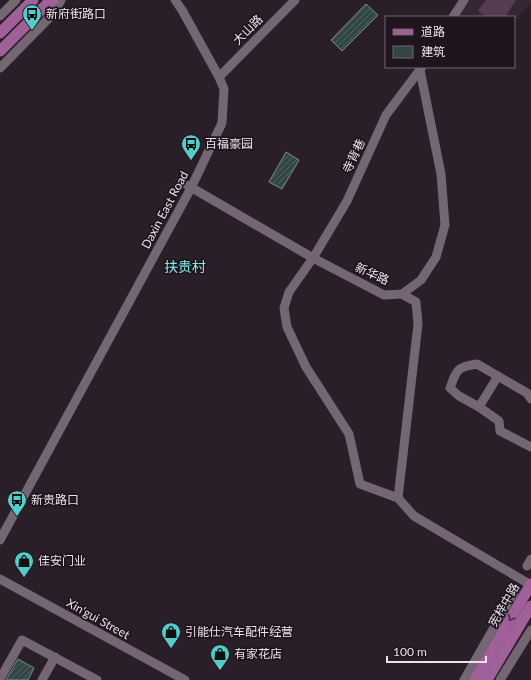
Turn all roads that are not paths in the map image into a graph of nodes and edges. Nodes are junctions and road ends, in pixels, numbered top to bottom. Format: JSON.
{"nodes":[{"id":1,"x":16,"y":0,"type":"edge"},
{"id":2,"x":33,"y":0,"type":"edge"},
{"id":3,"x":53,"y":0,"type":"edge"},
{"id":4,"x":61,"y":0,"type":"edge"},
{"id":5,"x":175,"y":0,"type":"edge"},
{"id":6,"x":295,"y":0,"type":"edge"},
{"id":7,"x":464,"y":0,"type":"edge"},
{"id":8,"x":0,"y":16,"type":"edge"},
{"id":9,"x":454,"y":16,"type":"edge"},
{"id":10,"x":0,"y":33,"type":"edge"},
{"id":11,"x":0,"y":51,"type":"edge"},
{"id":12,"x":0,"y":68,"type":"edge"},
{"id":13,"x":421,"y":69,"type":"edge"},
{"id":14,"x":218,"y":76,"type":"junction"},
{"id":15,"x":189,"y":186,"type":"junction"},
{"id":16,"x":312,"y":258,"type":"junction"},
{"id":17,"x":402,"y":294,"type":"junction"},
{"id":18,"x":498,"y":376,"type":"junction"},
{"id":19,"x":531,"y":399,"type":"edge"},
{"id":20,"x":479,"y":407,"type":"junction"},
{"id":21,"x":531,"y":446,"type":"edge"},
{"id":22,"x":398,"y":498,"type":"junction"},
{"id":23,"x":0,"y":529,"type":"edge"},
{"id":24,"x":0,"y":540,"type":"edge"},
{"id":25,"x":0,"y":579,"type":"edge"},
{"id":26,"x":0,"y":585,"type":"edge"},
{"id":27,"x":527,"y":588,"type":"edge"},
{"id":28,"x":531,"y":606,"type":"edge"},
{"id":29,"x":531,"y":630,"type":"edge"},
{"id":30,"x":54,"y":657,"type":"junction"},
{"id":31,"x":0,"y":679,"type":"edge"},
{"id":32,"x":93,"y":679,"type":"edge"},
{"id":33,"x":42,"y":680,"type":"edge"},
{"id":34,"x":172,"y":680,"type":"edge"},
{"id":35,"x":184,"y":680,"type":"edge"},
{"id":36,"x":464,"y":680,"type":"edge"},
{"id":37,"x":474,"y":680,"type":"edge"},
{"id":38,"x":487,"y":680,"type":"edge"},
{"id":39,"x":500,"y":680,"type":"edge"}],
"edges":[{"from":1,"to":8,"type":"street"},
{"from":2,"to":10,"type":"main road"},
{"from":3,"to":11,"type":"main road"},
{"from":4,"to":12,"type":"street"},
{"from":5,"to":14,"type":"street"},
{"from":6,"to":14,"type":"street","name":"大山路"},
{"from":7,"to":9,"type":"street"},
{"from":13,"to":16,"type":"street","name":"寺背巷"},
{"from":13,"to":17,"type":"street","name":"新华路"},
{"from":14,"to":15,"type":"street","name":"Daxin East Road"},
{"from":15,"to":16,"type":"street","name":"新华路"},
{"from":15,"to":23,"type":"street","name":"Daxin East Road"},
{"from":15,"to":24,"type":"street","name":"Daxin East Road"},
{"from":16,"to":17,"type":"street","name":"新华路"},
{"from":16,"to":22,"type":"street","name":"寺背巷"},
{"from":17,"to":22,"type":"street"},
{"from":18,"to":19,"type":"street"},
{"from":18,"to":20,"type":"street"},
{"from":18,"to":20,"type":"street"},
{"from":20,"to":21,"type":"street"},
{"from":22,"to":27,"type":"street"},
{"from":25,"to":35,"type":"street","name":"Xin'gui Street"},
{"from":26,"to":34,"type":"street","name":"Xin'gui Street"},
{"from":27,"to":36,"type":"street"},
{"from":27,"to":37,"type":"main road","name":"宪梓中路","one_way":true},
{"from":28,"to":38,"type":"main road","name":"宪梓中路"},
{"from":29,"to":39,"type":"street"},
{"from":30,"to":31,"type":"street"},
{"from":30,"to":32,"type":"street"},
{"from":30,"to":33,"type":"street"}]}
